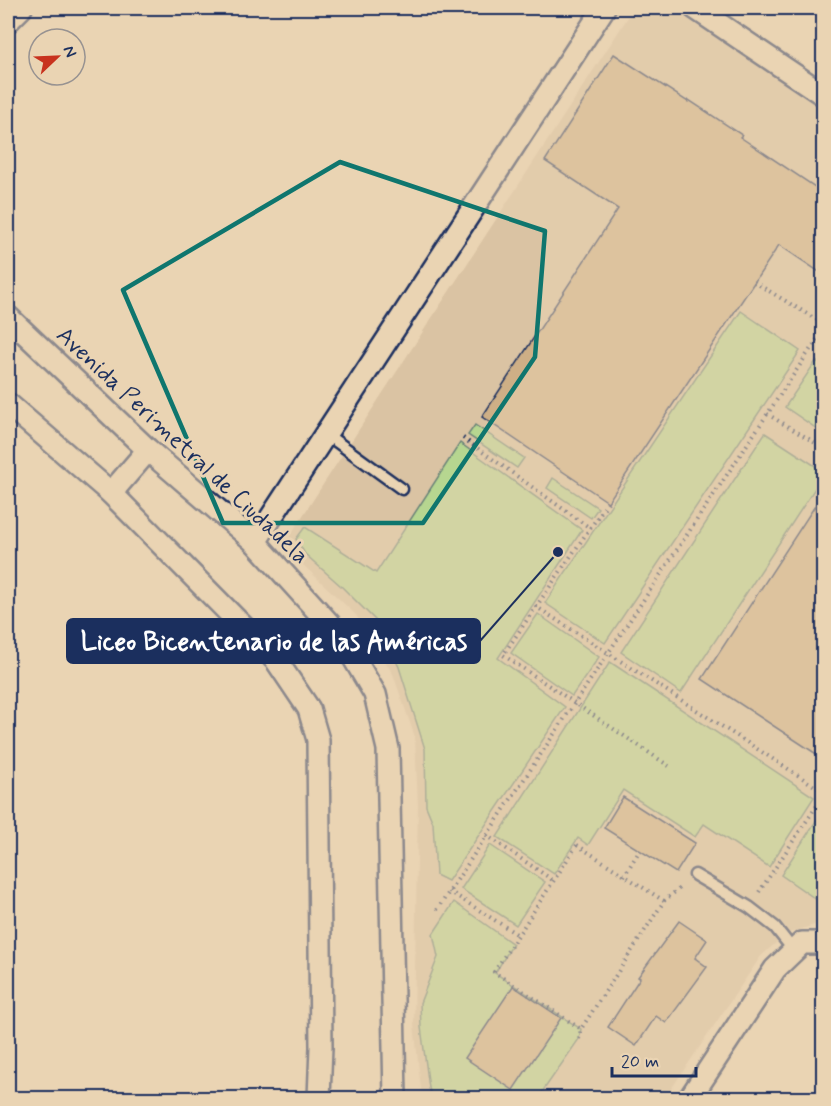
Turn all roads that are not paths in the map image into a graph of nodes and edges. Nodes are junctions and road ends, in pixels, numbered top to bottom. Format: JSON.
{"nodes":[{"id":1,"x":21,"y":8,"type":"edge"},
{"id":2,"x":604,"y":8,"type":"edge"},
{"id":3,"x":696,"y":8,"type":"edge"},
{"id":4,"x":8,"y":21,"type":"edge"},
{"id":5,"x":824,"y":95,"type":"edge"},
{"id":6,"x":8,"y":317,"type":"edge"},
{"id":7,"x":8,"y":404,"type":"edge"},
{"id":8,"x":326,"y":434,"type":"junction"},
{"id":9,"x":148,"y":450,"type":"junction"},
{"id":10,"x":402,"y":489,"type":"dead end"},
{"id":11,"x":111,"y":493,"type":"junction"},
{"id":12,"x":255,"y":542,"type":"junction"},
{"id":13,"x":695,"y":876,"type":"dead end"},
{"id":14,"x":824,"y":943,"type":"edge"},
{"id":15,"x":794,"y":951,"type":"junction"},
{"id":16,"x":319,"y":1098,"type":"edge"},
{"id":17,"x":395,"y":1098,"type":"edge"},
{"id":18,"x":690,"y":1098,"type":"edge"}],
"edges":[{"from":1,"to":4,"type":"street"},
{"from":2,"to":8,"type":"street"},
{"from":3,"to":5,"type":"street"},
{"from":6,"to":9,"type":"street","name":"Avenida Perimetral de Ciudadela"},
{"from":7,"to":11,"type":"street"},
{"from":8,"to":10,"type":"lane"},
{"from":8,"to":12,"type":"street"},
{"from":9,"to":11,"type":"street"},
{"from":9,"to":12,"type":"street","name":"Avenida Perimetral de Ciudadela"},
{"from":11,"to":16,"type":"street"},
{"from":12,"to":17,"type":"street","name":"Avenida Perimetral de Ciudadela"},
{"from":13,"to":15,"type":"lane"},
{"from":14,"to":15,"type":"street"},
{"from":15,"to":18,"type":"street"}]}
